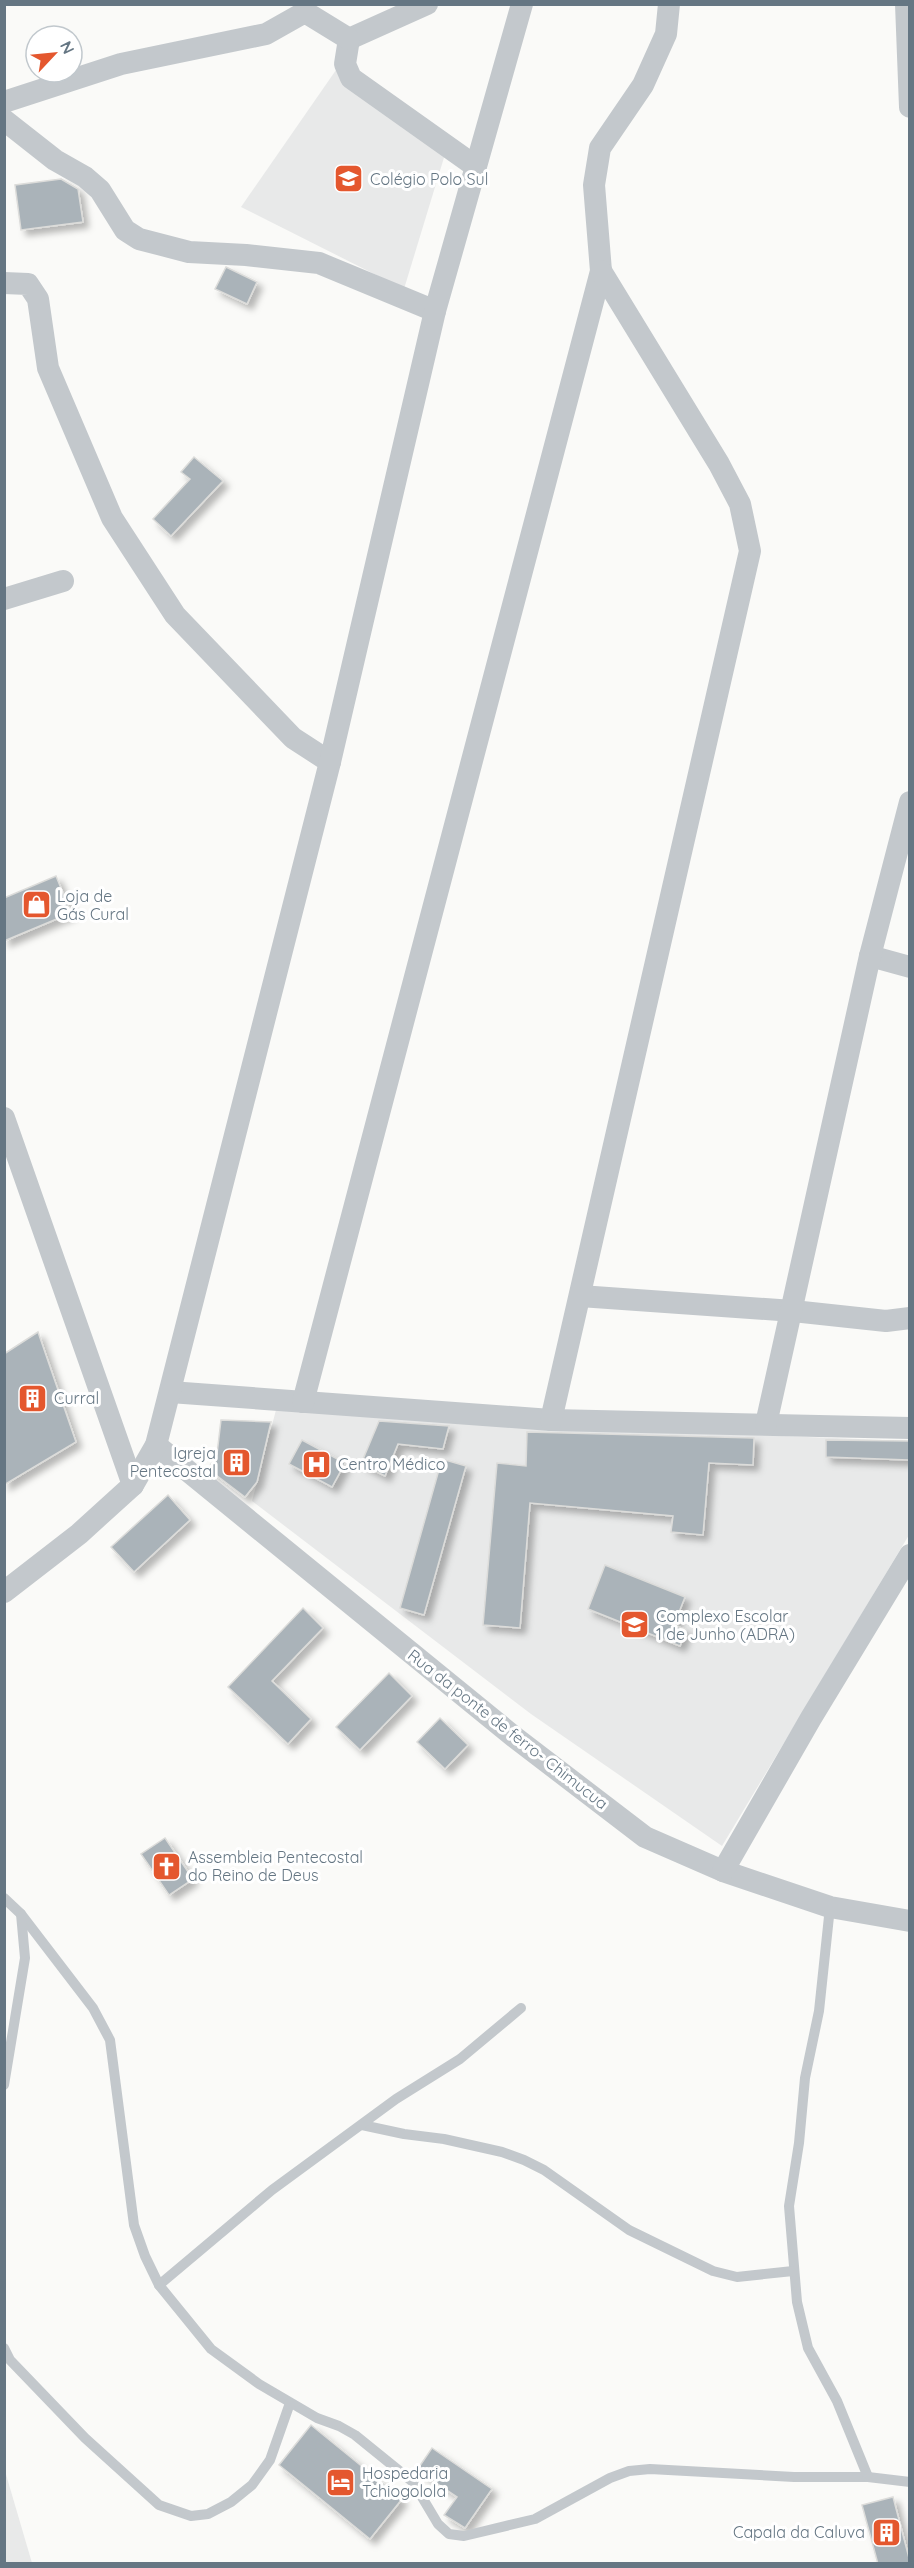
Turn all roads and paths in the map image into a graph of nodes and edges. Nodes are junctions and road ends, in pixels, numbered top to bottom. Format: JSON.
{"nodes":[{"id":1,"x":427,"y":4,"type":"edge"},
{"id":2,"x":522,"y":4,"type":"edge"},
{"id":3,"x":669,"y":4,"type":"edge"},
{"id":4,"x":906,"y":4,"type":"edge"},
{"id":5,"x":349,"y":39,"type":"junction"},
{"id":6,"x":4,"y":102,"type":"edge"},
{"id":7,"x":909,"y":107,"type":"edge"},
{"id":8,"x":4,"y":120,"type":"edge"},
{"id":9,"x":475,"y":166,"type":"junction"},
{"id":10,"x":601,"y":272,"type":"junction"},
{"id":11,"x":4,"y":283,"type":"edge"},
{"id":12,"x":435,"y":311,"type":"junction"},
{"id":13,"x":63,"y":581,"type":"dead end"},
{"id":14,"x":4,"y":599,"type":"edge"},
{"id":15,"x":330,"y":762,"type":"junction"},
{"id":16,"x":909,"y":802,"type":"edge"},
{"id":17,"x":870,"y":956,"type":"junction"},
{"id":18,"x":909,"y":967,"type":"edge"},
{"id":19,"x":4,"y":1118,"type":"edge"},
{"id":20,"x":580,"y":1296,"type":"junction"},
{"id":21,"x":793,"y":1311,"type":"junction"},
{"id":22,"x":909,"y":1318,"type":"edge"},
{"id":23,"x":170,"y":1392,"type":"junction"},
{"id":24,"x":303,"y":1402,"type":"junction"},
{"id":25,"x":551,"y":1420,"type":"junction"},
{"id":26,"x":766,"y":1424,"type":"junction"},
{"id":27,"x":909,"y":1428,"type":"edge"},
{"id":28,"x":156,"y":1445,"type":"junction"},
{"id":29,"x":132,"y":1485,"type":"junction"},
{"id":30,"x":909,"y":1555,"type":"edge"},
{"id":31,"x":4,"y":1592,"type":"edge"},
{"id":32,"x":723,"y":1871,"type":"junction"},
{"id":33,"x":4,"y":1898,"type":"edge"},
{"id":34,"x":830,"y":1906,"type":"junction"},
{"id":35,"x":21,"y":1914,"type":"junction"},
{"id":36,"x":909,"y":1921,"type":"edge"},
{"id":37,"x":520,"y":2008,"type":"dead end"},
{"id":38,"x":4,"y":2085,"type":"edge"},
{"id":39,"x":362,"y":2125,"type":"junction"},
{"id":40,"x":793,"y":2271,"type":"junction"},
{"id":41,"x":159,"y":2285,"type":"junction"},
{"id":42,"x":4,"y":2348,"type":"edge"},
{"id":43,"x":290,"y":2403,"type":"junction"},
{"id":44,"x":868,"y":2477,"type":"junction"},
{"id":45,"x":909,"y":2482,"type":"edge"}],
"edges":[{"from":1,"to":5,"type":"street"},
{"from":2,"to":9,"type":"street"},
{"from":3,"to":10,"type":"street"},
{"from":4,"to":7,"type":"street"},
{"from":5,"to":6,"type":"street"},
{"from":5,"to":9,"type":"street"},
{"from":8,"to":12,"type":"street"},
{"from":9,"to":12,"type":"street"},
{"from":10,"to":20,"type":"street"},
{"from":10,"to":24,"type":"street"},
{"from":11,"to":15,"type":"street"},
{"from":12,"to":15,"type":"street"},
{"from":13,"to":14,"type":"street"},
{"from":15,"to":23,"type":"street"},
{"from":16,"to":17,"type":"street"},
{"from":17,"to":18,"type":"street"},
{"from":17,"to":21,"type":"street"},
{"from":19,"to":29,"type":"street"},
{"from":20,"to":21,"type":"street"},
{"from":20,"to":25,"type":"street"},
{"from":21,"to":22,"type":"street"},
{"from":21,"to":26,"type":"street"},
{"from":23,"to":24,"type":"street"},
{"from":23,"to":28,"type":"street"},
{"from":24,"to":25,"type":"street"},
{"from":25,"to":26,"type":"street"},
{"from":26,"to":27,"type":"street"},
{"from":28,"to":29,"type":"street"},
{"from":28,"to":32,"type":"street","name":"Rua da ponte de ferro- Chimucua"},
{"from":29,"to":31,"type":"street"},
{"from":30,"to":32,"type":"street"},
{"from":32,"to":34,"type":"street","name":"Rua da ponte de ferro- Chimucua"},
{"from":33,"to":35,"type":"lane"},
{"from":34,"to":36,"type":"street","name":"Rua da ponte de ferro- Chimucua"},
{"from":34,"to":40,"type":"lane"},
{"from":35,"to":38,"type":"lane"},
{"from":35,"to":41,"type":"lane"},
{"from":37,"to":39,"type":"lane"},
{"from":39,"to":40,"type":"lane"},
{"from":39,"to":41,"type":"lane"},
{"from":40,"to":44,"type":"lane"},
{"from":41,"to":43,"type":"lane"},
{"from":42,"to":43,"type":"lane"},
{"from":43,"to":44,"type":"lane"},
{"from":44,"to":45,"type":"lane"}]}
